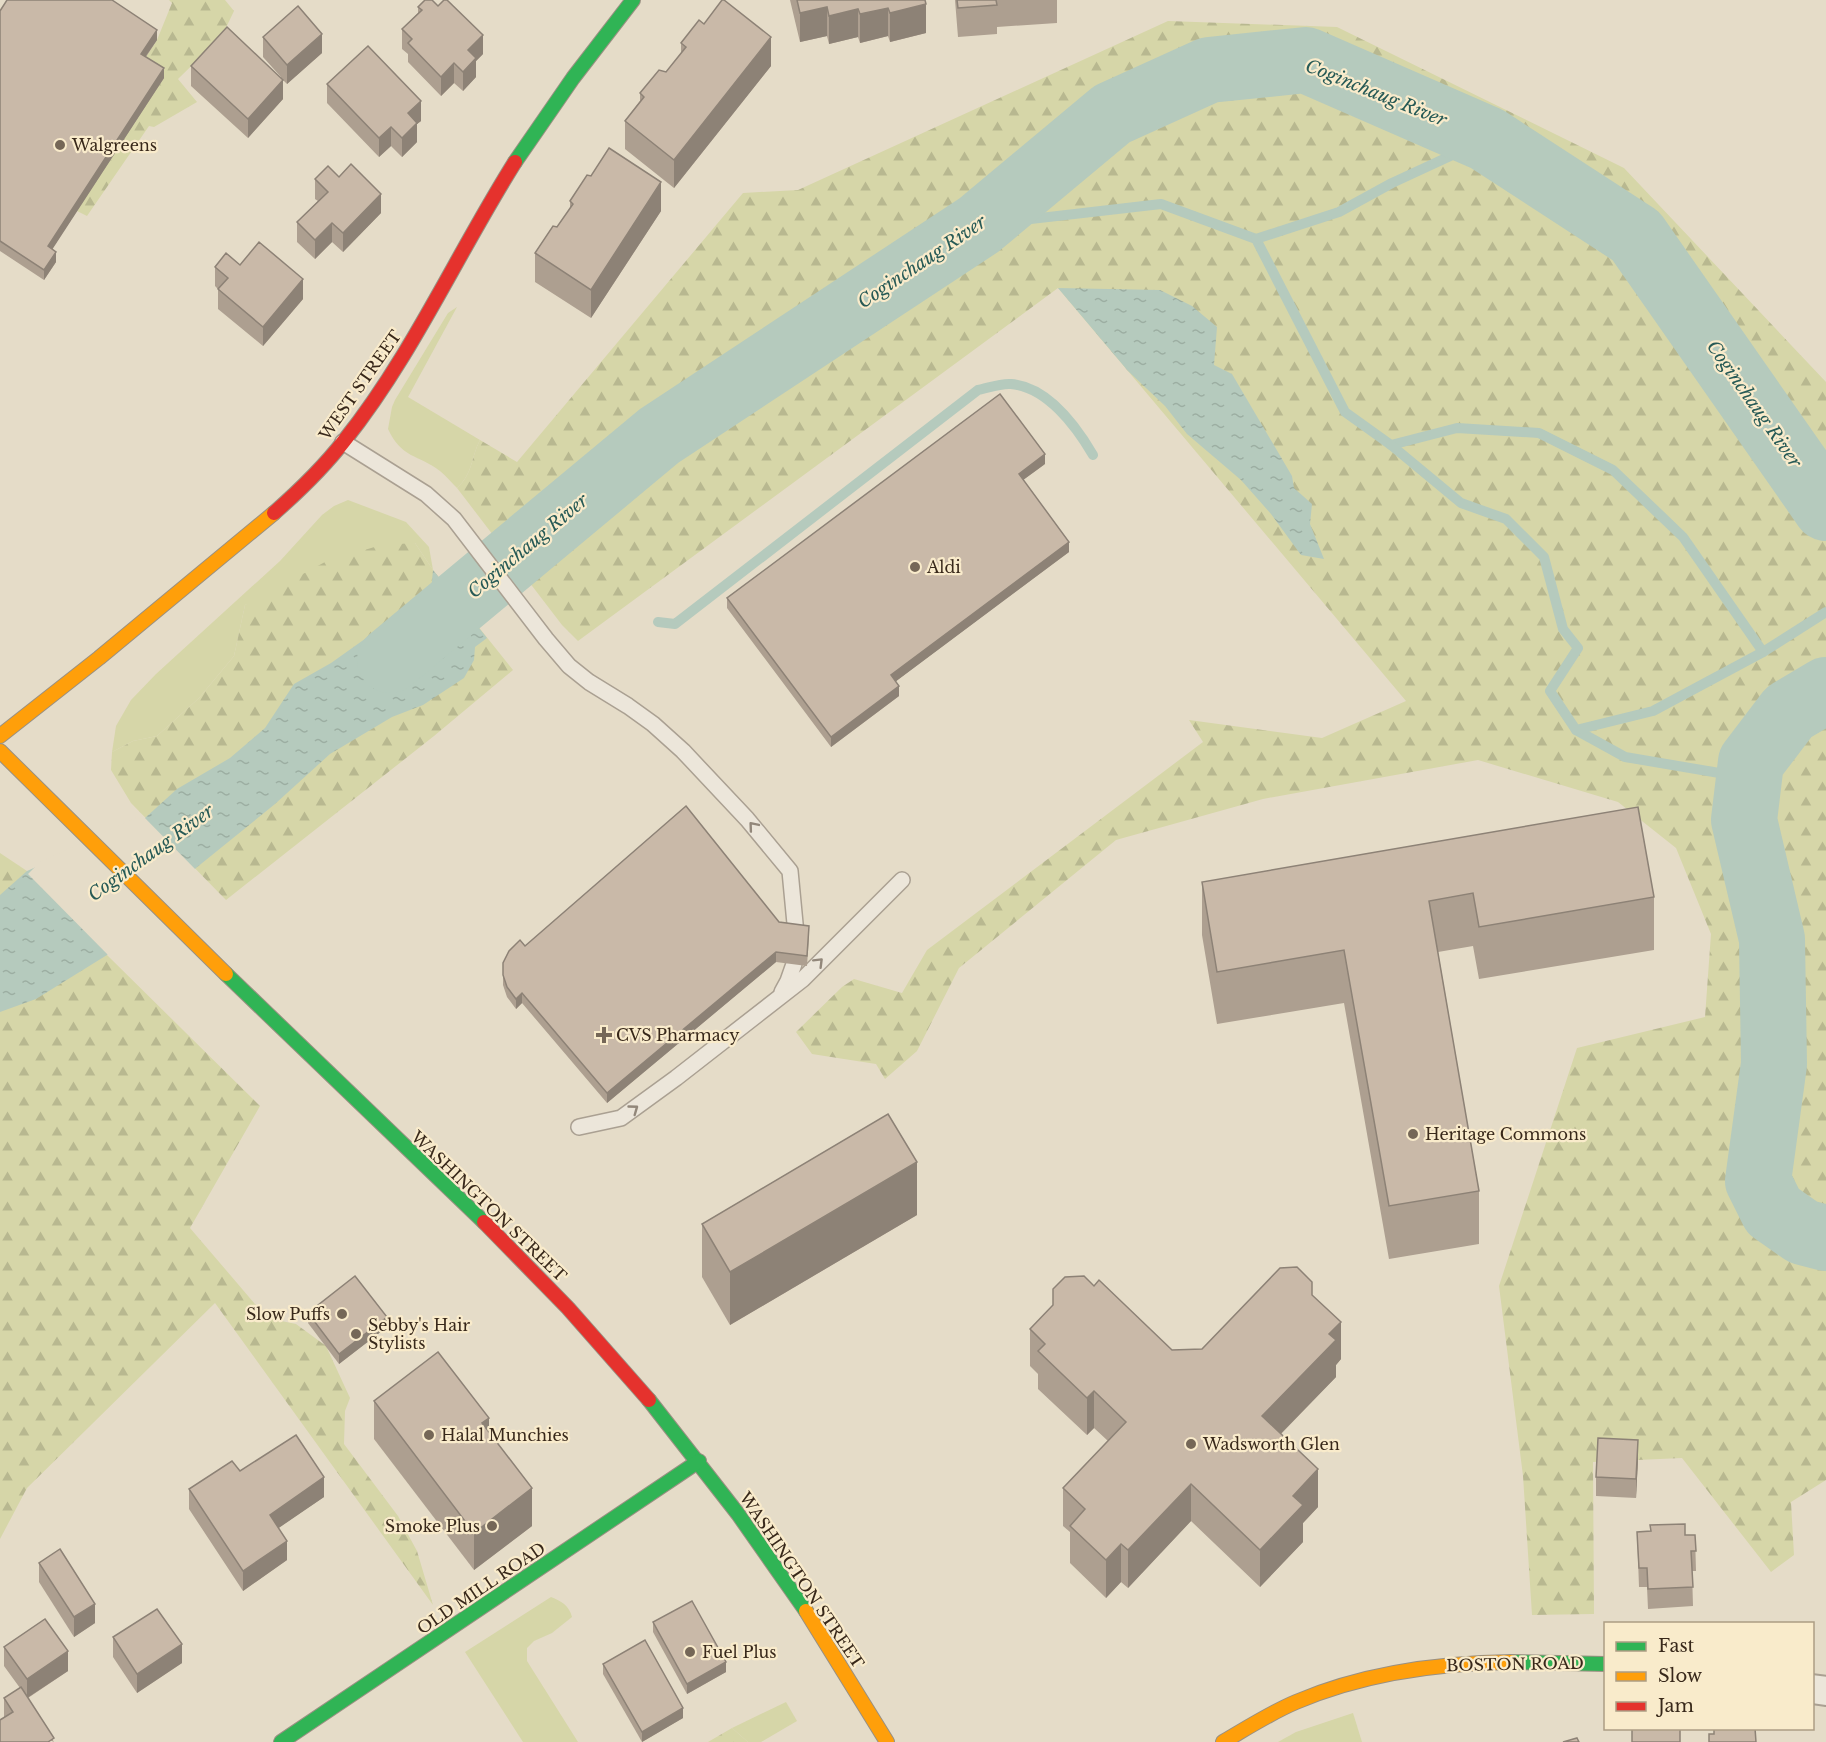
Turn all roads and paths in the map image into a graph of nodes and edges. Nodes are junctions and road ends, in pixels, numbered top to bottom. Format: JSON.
{"nodes":[{"id":1,"x":633,"y":0,"type":"edge"},
{"id":2,"x":343,"y":442,"type":"junction"},
{"id":3,"x":0,"y":736,"type":"edge"},
{"id":4,"x":0,"y":751,"type":"edge"},
{"id":5,"x":902,"y":880,"type":"dead end"},
{"id":6,"x":796,"y":934,"type":"edge"},
{"id":7,"x":794,"y":964,"type":"edge"},
{"id":8,"x":777,"y":999,"type":"junction"},
{"id":9,"x":579,"y":1126,"type":"dead end"},
{"id":10,"x":699,"y":1461,"type":"junction"},
{"id":11,"x":1604,"y":1664,"type":"edge"},
{"id":12,"x":281,"y":1742,"type":"edge"},
{"id":13,"x":887,"y":1742,"type":"edge"},
{"id":14,"x":1223,"y":1742,"type":"edge"}],
"edges":[{"from":1,"to":2,"type":"main road","name":"WEST STREET"},
{"from":2,"to":3,"type":"main road","name":"WEST STREET"},
{"from":6,"to":2,"type":"lane","one_way":true},
{"from":4,"to":10,"type":"main road","name":"WASHINGTON STREET"},
{"from":8,"to":5,"type":"lane","one_way":true},
{"from":7,"to":8,"type":"lane"},
{"from":9,"to":8,"type":"lane","one_way":true},
{"from":10,"to":12,"type":"main road","name":"OLD MILL ROAD"},
{"from":10,"to":13,"type":"main road","name":"WASHINGTON STREET"},
{"from":11,"to":14,"type":"main road","name":"BOSTON ROAD"}]}
